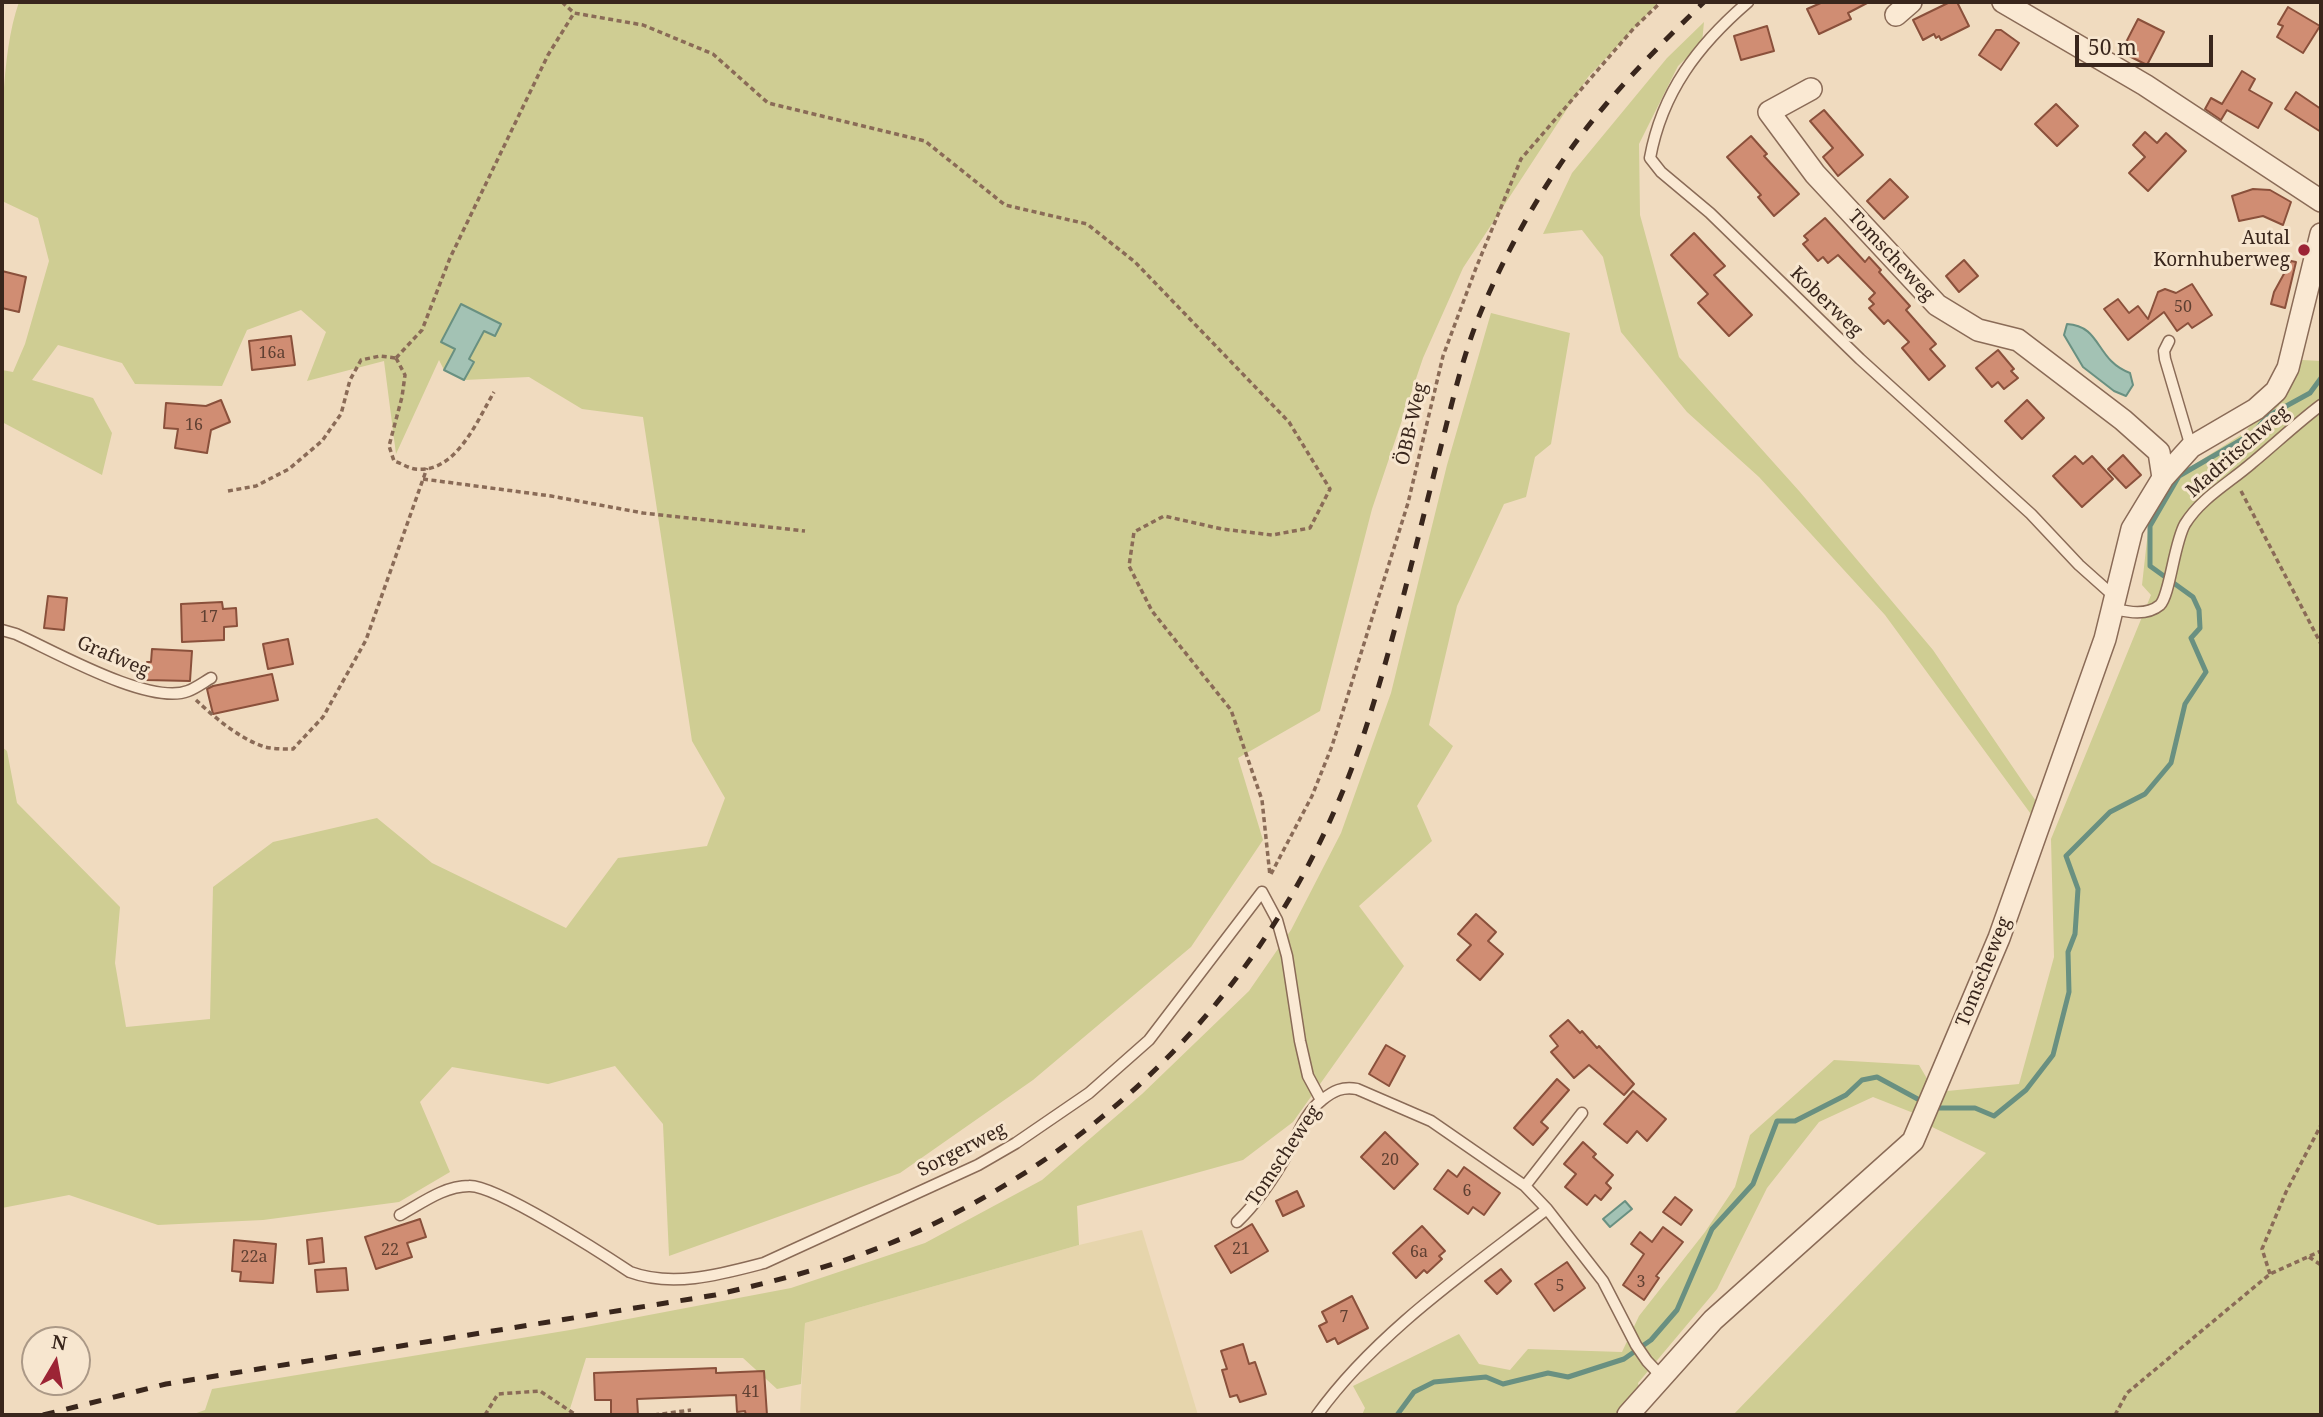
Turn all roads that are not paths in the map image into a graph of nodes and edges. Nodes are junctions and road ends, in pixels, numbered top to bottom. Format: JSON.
{"nodes":[{"id":1,"x":1748,"y":2,"type":"edge"},
{"id":2,"x":2003,"y":2,"type":"edge"},
{"id":3,"x":1811,"y":89,"type":"dead end"},
{"id":4,"x":2321,"y":201,"type":"edge"},
{"id":5,"x":2321,"y":234,"type":"edge"},
{"id":6,"x":2169,"y":341,"type":"dead end"},
{"id":7,"x":2321,"y":405,"type":"edge"},
{"id":8,"x":2192,"y":447,"type":"junction"},
{"id":9,"x":2162,"y":478,"type":"junction"},
{"id":10,"x":2115,"y":604,"type":"junction"},
{"id":11,"x":2,"y":630,"type":"edge"},
{"id":12,"x":212,"y":678,"type":"dead end"},
{"id":13,"x":1321,"y":1100,"type":"junction"},
{"id":14,"x":1582,"y":1113,"type":"dead end"},
{"id":15,"x":1525,"y":1186,"type":"junction"},
{"id":16,"x":1547,"y":1209,"type":"junction"},
{"id":17,"x":400,"y":1215,"type":"dead end"},
{"id":18,"x":1237,"y":1222,"type":"dead end"},
{"id":19,"x":1654,"y":1368,"type":"junction"},
{"id":20,"x":1317,"y":1415,"type":"edge"},
{"id":21,"x":1628,"y":1415,"type":"edge"}],
"edges":[{"from":1,"to":10,"type":"lane","name":"Koberweg"},
{"from":2,"to":4,"type":"street"},
{"from":3,"to":9,"type":"street","name":"Tomscheweg"},
{"from":5,"to":8,"type":"street","name":"Tomscheweg"},
{"from":6,"to":8,"type":"lane"},
{"from":7,"to":10,"type":"lane","name":"Madritschweg"},
{"from":8,"to":9,"type":"street","name":"Tomscheweg"},
{"from":9,"to":10,"type":"street","name":"Tomscheweg"},
{"from":10,"to":19,"type":"street","name":"Tomscheweg"},
{"from":11,"to":12,"type":"lane","name":"Grafweg"},
{"from":13,"to":15,"type":"lane","name":"Tomscheweg"},
{"from":13,"to":17,"type":"lane","name":"Sorgerweg"},
{"from":13,"to":18,"type":"lane","name":"Tomscheweg"},
{"from":14,"to":15,"type":"lane"},
{"from":15,"to":16,"type":"lane","name":"Tomscheweg"},
{"from":16,"to":19,"type":"lane","name":"Tomscheweg"},
{"from":16,"to":20,"type":"lane"},
{"from":19,"to":21,"type":"street","name":"Tomscheweg"}]}
